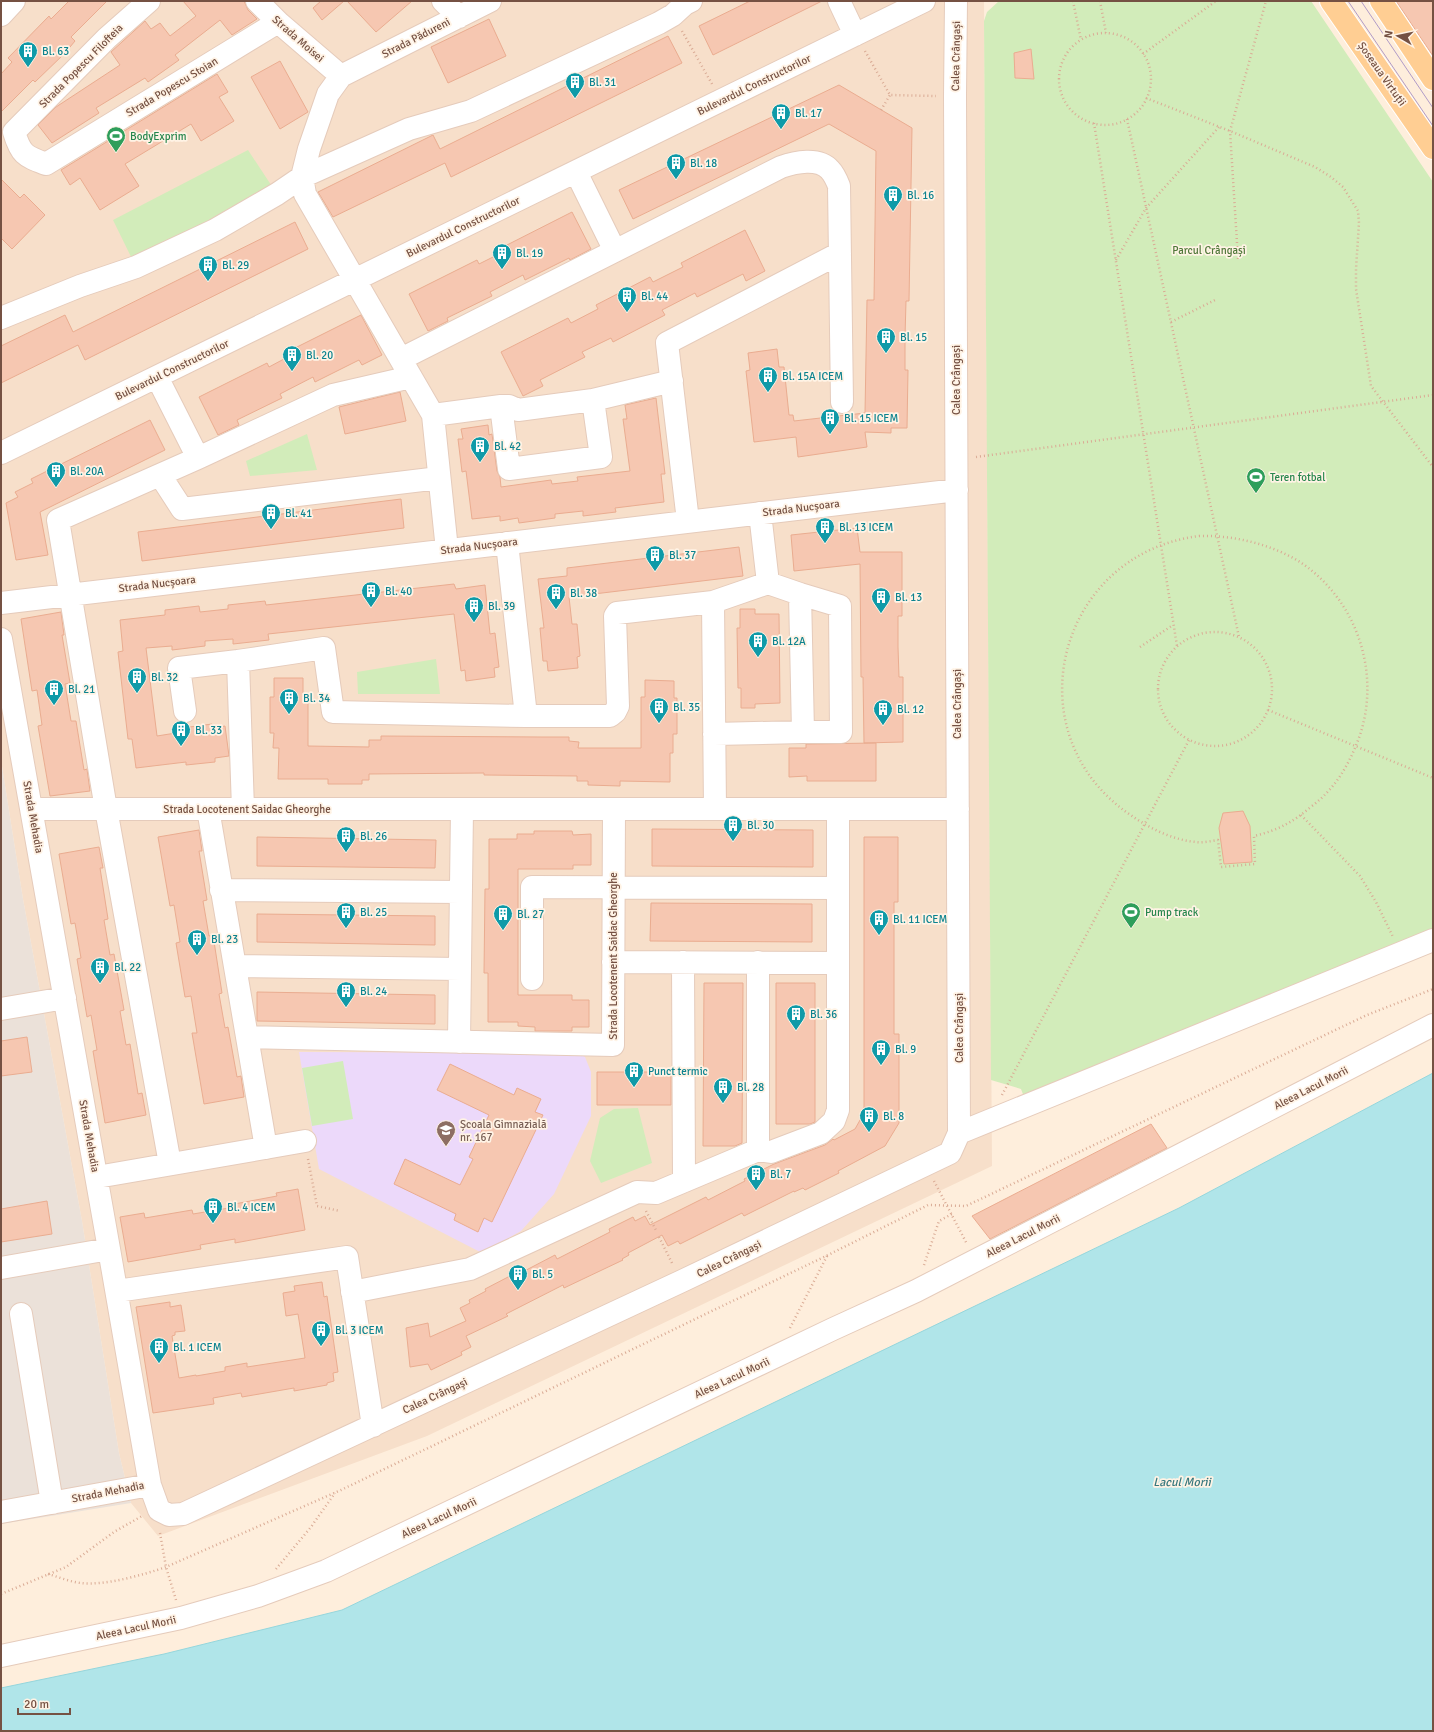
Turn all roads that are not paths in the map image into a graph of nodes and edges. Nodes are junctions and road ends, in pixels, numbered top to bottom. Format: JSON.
{"nodes":[{"id":1,"x":149,"y":1,"type":"edge"},
{"id":2,"x":257,"y":1,"type":"edge"},
{"id":3,"x":443,"y":1,"type":"edge"},
{"id":4,"x":490,"y":1,"type":"edge"},
{"id":5,"x":691,"y":1,"type":"edge"},
{"id":6,"x":839,"y":1,"type":"edge"},
{"id":7,"x":924,"y":1,"type":"edge"},
{"id":8,"x":956,"y":1,"type":"edge"},
{"id":9,"x":1331,"y":1,"type":"edge"},
{"id":10,"x":1382,"y":1,"type":"edge"},
{"id":11,"x":459,"y":17,"type":"junction"},
{"id":12,"x":278,"y":22,"type":"junction"},
{"id":13,"x":855,"y":35,"type":"junction"},
{"id":14,"x":341,"y":76,"type":"junction"},
{"id":15,"x":1433,"y":79,"type":"edge"},
{"id":16,"x":14,"y":132,"type":"joint"},
{"id":17,"x":1433,"y":148,"type":"edge"},
{"id":18,"x":576,"y":172,"type":"junction"},
{"id":19,"x":302,"y":178,"type":"junction"},
{"id":20,"x":615,"y":251,"type":"junction"},
{"id":21,"x":840,"y":253,"type":"junction"},
{"id":22,"x":356,"y":280,"type":"junction"},
{"id":23,"x":1,"y":318,"type":"edge"},
{"id":24,"x":406,"y":368,"type":"junction"},
{"id":25,"x":157,"y":377,"type":"junction"},
{"id":26,"x":672,"y":381,"type":"junction"},
{"id":27,"x":593,"y":400,"type":"junction"},
{"id":28,"x":842,"y":402,"type":"dead end"},
{"id":29,"x":501,"y":406,"type":"junction"},
{"id":30,"x":433,"y":415,"type":"junction"},
{"id":31,"x":1,"y":453,"type":"edge"},
{"id":32,"x":198,"y":458,"type":"junction"},
{"id":33,"x":160,"y":475,"type":"junction"},
{"id":34,"x":439,"y":478,"type":"junction"},
{"id":35,"x":957,"y":490,"type":"junction"},
{"id":36,"x":760,"y":513,"type":"junction"},
{"id":37,"x":688,"y":521,"type":"junction"},
{"id":38,"x":507,"y":543,"type":"junction"},
{"id":39,"x":447,"y":550,"type":"junction"},
{"id":40,"x":768,"y":583,"type":"junction"},
{"id":41,"x":70,"y":594,"type":"junction"},
{"id":42,"x":800,"y":594,"type":"junction"},
{"id":43,"x":1,"y":602,"type":"edge"},
{"id":44,"x":713,"y":602,"type":"junction"},
{"id":45,"x":1,"y":639,"type":"edge"},
{"id":46,"x":238,"y":661,"type":"junction"},
{"id":47,"x":184,"y":711,"type":"dead end"},
{"id":48,"x":526,"y":716,"type":"junction"},
{"id":49,"x":803,"y":732,"type":"junction"},
{"id":50,"x":714,"y":734,"type":"junction"},
{"id":51,"x":32,"y":809,"type":"junction"},
{"id":52,"x":106,"y":809,"type":"junction"},
{"id":53,"x":208,"y":809,"type":"junction"},
{"id":54,"x":243,"y":809,"type":"junction"},
{"id":55,"x":462,"y":809,"type":"junction"},
{"id":56,"x":614,"y":809,"type":"junction"},
{"id":57,"x":715,"y":809,"type":"junction"},
{"id":58,"x":838,"y":809,"type":"junction"},
{"id":59,"x":958,"y":809,"type":"junction"},
{"id":60,"x":614,"y":887,"type":"junction"},
{"id":61,"x":838,"y":888,"type":"junction"},
{"id":62,"x":221,"y":890,"type":"junction"},
{"id":63,"x":461,"y":892,"type":"junction"},
{"id":64,"x":1433,"y":940,"type":"edge"},
{"id":65,"x":613,"y":962,"type":"junction"},
{"id":66,"x":684,"y":962,"type":"junction"},
{"id":67,"x":758,"y":962,"type":"junction"},
{"id":68,"x":838,"y":962,"type":"junction"},
{"id":69,"x":235,"y":966,"type":"junction"},
{"id":70,"x":460,"y":969,"type":"junction"},
{"id":71,"x":532,"y":979,"type":"dead end"},
{"id":72,"x":65,"y":998,"type":"junction"},
{"id":73,"x":1,"y":1009,"type":"edge"},
{"id":74,"x":1433,"y":1025,"type":"edge"},
{"id":75,"x":247,"y":1038,"type":"junction"},
{"id":76,"x":459,"y":1042,"type":"junction"},
{"id":77,"x":959,"y":1133,"type":"junction"},
{"id":78,"x":305,"y":1141,"type":"road end"},
{"id":79,"x":266,"y":1148,"type":"junction"},
{"id":80,"x":758,"y":1150,"type":"junction"},
{"id":81,"x":170,"y":1164,"type":"junction"},
{"id":82,"x":96,"y":1177,"type":"junction"},
{"id":83,"x":684,"y":1181,"type":"junction"},
{"id":84,"x":109,"y":1249,"type":"junction"},
{"id":85,"x":1,"y":1268,"type":"edge"},
{"id":86,"x":117,"y":1291,"type":"junction"},
{"id":87,"x":352,"y":1292,"type":"junction"},
{"id":88,"x":21,"y":1314,"type":"dead end"},
{"id":89,"x":373,"y":1426,"type":"junction"},
{"id":90,"x":154,"y":1498,"type":"junction"},
{"id":91,"x":52,"y":1503,"type":"junction"},
{"id":92,"x":1,"y":1512,"type":"edge"},
{"id":93,"x":1,"y":1656,"type":"edge"}],
"edges":[{"from":1,"to":16,"type":"street","name":"Strada Popescu Filofteia"},
{"from":2,"to":12,"type":"street","name":"Strada Moisei"},
{"from":3,"to":11,"type":"street"},
{"from":4,"to":11,"type":"street","name":"Strada Pădureni"},
{"from":5,"to":19,"type":"street"},
{"from":6,"to":13,"type":"street"},
{"from":7,"to":13,"type":"street","name":"Bulevardul Constructorilor"},
{"from":8,"to":35,"type":"street","name":"Calea Crângași"},
{"from":9,"to":17,"type":"main road","name":"Șoseaua Virtuții"},
{"from":10,"to":15,"type":"main road"},
{"from":11,"to":14,"type":"street","name":"Strada Pădureni"},
{"from":12,"to":14,"type":"street","name":"Strada Moisei"},
{"from":12,"to":16,"type":"street","name":"Strada Popescu Stoian"},
{"from":13,"to":18,"type":"street","name":"Bulevardul Constructorilor"},
{"from":14,"to":19,"type":"street"},
{"from":18,"to":20,"type":"street"},
{"from":18,"to":22,"type":"street","name":"Bulevardul Constructorilor"},
{"from":19,"to":22,"type":"street"},
{"from":19,"to":23,"type":"street"},
{"from":20,"to":21,"type":"street"},
{"from":20,"to":24,"type":"street"},
{"from":21,"to":26,"type":"street"},
{"from":21,"to":28,"type":"street"},
{"from":22,"to":24,"type":"street"},
{"from":22,"to":25,"type":"street","name":"Bulevardul Constructorilor"},
{"from":24,"to":30,"type":"street"},
{"from":24,"to":32,"type":"street"},
{"from":25,"to":31,"type":"street","name":"Bulevardul Constructorilor"},
{"from":25,"to":32,"type":"street"},
{"from":26,"to":27,"type":"street"},
{"from":26,"to":37,"type":"street"},
{"from":27,"to":29,"type":"street"},
{"from":27,"to":29,"type":"street"},
{"from":29,"to":30,"type":"street"},
{"from":30,"to":34,"type":"street"},
{"from":32,"to":33,"type":"street"},
{"from":33,"to":34,"type":"street"},
{"from":33,"to":41,"type":"street"},
{"from":34,"to":39,"type":"street"},
{"from":35,"to":36,"type":"street","name":"Strada Nucșoara"},
{"from":35,"to":59,"type":"street","name":"Calea Crângași"},
{"from":36,"to":37,"type":"street","name":"Strada Nucșoara"},
{"from":36,"to":40,"type":"street"},
{"from":37,"to":38,"type":"street","name":"Strada Nucșoara"},
{"from":38,"to":39,"type":"street","name":"Strada Nucșoara"},
{"from":38,"to":48,"type":"street"},
{"from":39,"to":41,"type":"street","name":"Strada Nucșoara"},
{"from":40,"to":42,"type":"street"},
{"from":40,"to":44,"type":"street"},
{"from":41,"to":43,"type":"street","name":"Strada Nucșoara"},
{"from":41,"to":52,"type":"street"},
{"from":42,"to":49,"type":"street"},
{"from":42,"to":49,"type":"street"},
{"from":44,"to":48,"type":"street"},
{"from":44,"to":50,"type":"street"},
{"from":45,"to":51,"type":"street","name":"Strada Mehadia"},
{"from":46,"to":47,"type":"street"},
{"from":46,"to":48,"type":"street"},
{"from":46,"to":54,"type":"street"},
{"from":49,"to":50,"type":"street"},
{"from":50,"to":57,"type":"street"},
{"from":51,"to":52,"type":"street","name":"Strada Locotenent Saidac Gheorghe"},
{"from":51,"to":72,"type":"street","name":"Strada Mehadia"},
{"from":52,"to":53,"type":"street","name":"Strada Locotenent Saidac Gheorghe"},
{"from":52,"to":81,"type":"street"},
{"from":53,"to":54,"type":"street","name":"Strada Locotenent Saidac Gheorghe"},
{"from":53,"to":62,"type":"street"},
{"from":54,"to":55,"type":"street","name":"Strada Locotenent Saidac Gheorghe"},
{"from":55,"to":56,"type":"street","name":"Strada Locotenent Saidac Gheorghe"},
{"from":55,"to":63,"type":"street"},
{"from":56,"to":57,"type":"street","name":"Strada Locotenent Saidac Gheorghe"},
{"from":56,"to":60,"type":"street","name":"Strada Locotenent Saidac Gheorghe"},
{"from":57,"to":58,"type":"street","name":"Strada Locotenent Saidac Gheorghe"},
{"from":58,"to":59,"type":"street","name":"Strada Locotenent Saidac Gheorghe"},
{"from":58,"to":61,"type":"street"},
{"from":59,"to":77,"type":"street","name":"Calea Crângași"},
{"from":60,"to":61,"type":"street"},
{"from":60,"to":65,"type":"street","name":"Strada Locotenent Saidac Gheorghe"},
{"from":60,"to":71,"type":"street"},
{"from":61,"to":68,"type":"street"},
{"from":62,"to":63,"type":"street"},
{"from":62,"to":69,"type":"street"},
{"from":63,"to":70,"type":"street"},
{"from":64,"to":77,"type":"street"},
{"from":65,"to":66,"type":"street"},
{"from":65,"to":76,"type":"street","name":"Strada Locotenent Saidac Gheorghe"},
{"from":66,"to":67,"type":"street"},
{"from":66,"to":83,"type":"street"},
{"from":67,"to":68,"type":"street"},
{"from":67,"to":80,"type":"street"},
{"from":68,"to":80,"type":"street"},
{"from":69,"to":70,"type":"street"},
{"from":69,"to":75,"type":"street"},
{"from":70,"to":76,"type":"street"},
{"from":72,"to":73,"type":"street"},
{"from":72,"to":82,"type":"street","name":"Strada Mehadia"},
{"from":74,"to":93,"type":"street","name":"Aleea Lacul Morii"},
{"from":75,"to":76,"type":"street","name":"Strada Locotenent Saidac Gheorghe"},
{"from":75,"to":79,"type":"street"},
{"from":77,"to":89,"type":"street","name":"Calea Crângași"},
{"from":78,"to":79,"type":"street"},
{"from":79,"to":81,"type":"street"},
{"from":80,"to":83,"type":"street"},
{"from":81,"to":82,"type":"street"},
{"from":82,"to":84,"type":"street","name":"Strada Mehadia"},
{"from":83,"to":87,"type":"street"},
{"from":84,"to":85,"type":"street"},
{"from":84,"to":86,"type":"street","name":"Strada Mehadia"},
{"from":86,"to":87,"type":"street"},
{"from":86,"to":90,"type":"street","name":"Strada Mehadia"},
{"from":87,"to":89,"type":"street"},
{"from":88,"to":91,"type":"street"},
{"from":89,"to":90,"type":"street","name":"Calea Crângași"},
{"from":90,"to":91,"type":"street","name":"Strada Mehadia"},
{"from":91,"to":92,"type":"street","name":"Strada Mehadia"}]}
